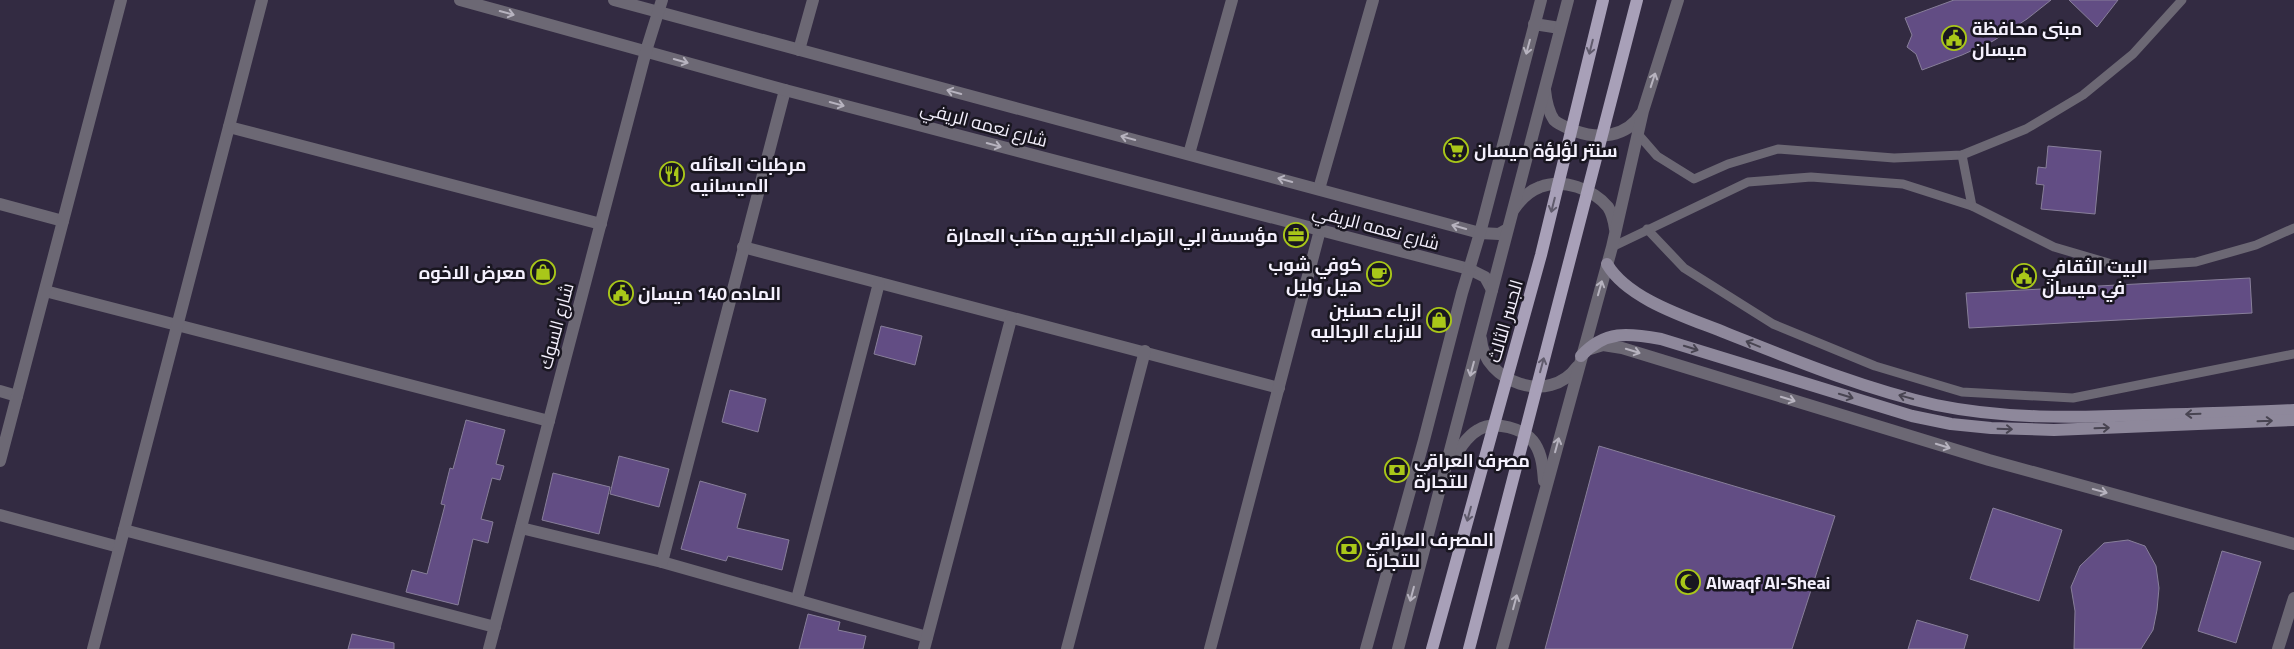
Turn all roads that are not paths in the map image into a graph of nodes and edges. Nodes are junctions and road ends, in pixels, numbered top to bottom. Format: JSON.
{"nodes":[{"id":1,"x":121,"y":0,"type":"edge"},
{"id":2,"x":262,"y":0,"type":"edge"},
{"id":3,"x":460,"y":0,"type":"edge"},
{"id":4,"x":614,"y":0,"type":"edge"},
{"id":5,"x":813,"y":0,"type":"edge"},
{"id":6,"x":1232,"y":0,"type":"edge"},
{"id":7,"x":1373,"y":0,"type":"edge"},
{"id":8,"x":1541,"y":0,"type":"edge"},
{"id":9,"x":1568,"y":0,"type":"edge"},
{"id":10,"x":1603,"y":0,"type":"edge"},
{"id":11,"x":1637,"y":0,"type":"edge"},
{"id":12,"x":1678,"y":0,"type":"edge"},
{"id":13,"x":2182,"y":0,"type":"edge"},
{"id":14,"x":660,"y":6,"type":"edge"},
{"id":15,"x":1534,"y":24,"type":"junction"},
{"id":16,"x":1560,"y":28,"type":"junction"},
{"id":17,"x":799,"y":50,"type":"junction"},
{"id":18,"x":646,"y":51,"type":"junction"},
{"id":19,"x":1546,"y":80,"type":"junction"},
{"id":20,"x":785,"y":90,"type":"junction"},
{"id":21,"x":1643,"y":111,"type":"junction"},
{"id":22,"x":229,"y":127,"type":"junction"},
{"id":23,"x":1637,"y":133,"type":"junction"},
{"id":24,"x":1189,"y":154,"type":"junction"},
{"id":25,"x":1962,"y":155,"type":"junction"},
{"id":26,"x":1319,"y":189,"type":"junction"},
{"id":27,"x":0,"y":204,"type":"edge"},
{"id":28,"x":1972,"y":206,"type":"junction"},
{"id":29,"x":63,"y":221,"type":"junction"},
{"id":30,"x":601,"y":224,"type":"junction"},
{"id":31,"x":1507,"y":226,"type":"junction"},
{"id":32,"x":2294,"y":228,"type":"edge"},
{"id":33,"x":1647,"y":229,"type":"junction"},
{"id":34,"x":1320,"y":230,"type":"junction"},
{"id":35,"x":1615,"y":232,"type":"junction"},
{"id":36,"x":1480,"y":233,"type":"junction"},
{"id":37,"x":743,"y":247,"type":"junction"},
{"id":38,"x":1612,"y":247,"type":"junction"},
{"id":39,"x":1607,"y":264,"type":"junction"},
{"id":40,"x":1469,"y":269,"type":"junction"},
{"id":41,"x":878,"y":283,"type":"junction"},
{"id":42,"x":1492,"y":290,"type":"junction"},
{"id":43,"x":45,"y":291,"type":"junction"},
{"id":44,"x":1011,"y":319,"type":"junction"},
{"id":45,"x":178,"y":324,"type":"junction"},
{"id":46,"x":1481,"y":334,"type":"junction"},
{"id":47,"x":1145,"y":352,"type":"junction"},
{"id":48,"x":2294,"y":354,"type":"edge"},
{"id":49,"x":1582,"y":357,"type":"junction"},
{"id":50,"x":1279,"y":388,"type":"junction"},
{"id":51,"x":0,"y":391,"type":"edge"},
{"id":52,"x":17,"y":396,"type":"junction"},
{"id":53,"x":2294,"y":410,"type":"edge"},
{"id":54,"x":2294,"y":420,"type":"edge"},
{"id":55,"x":550,"y":421,"type":"junction"},
{"id":56,"x":2056,"y":424,"type":"junction"},
{"id":57,"x":0,"y":461,"type":"edge"},
{"id":58,"x":1440,"y":488,"type":"junction"},
{"id":59,"x":1538,"y":511,"type":"junction"},
{"id":60,"x":0,"y":515,"type":"edge"},
{"id":61,"x":521,"y":528,"type":"junction"},
{"id":62,"x":124,"y":530,"type":"junction"},
{"id":63,"x":2294,"y":544,"type":"edge"},
{"id":64,"x":119,"y":546,"type":"junction"},
{"id":65,"x":662,"y":562,"type":"junction"},
{"id":66,"x":2294,"y":598,"type":"edge"},
{"id":67,"x":797,"y":599,"type":"junction"},
{"id":68,"x":495,"y":627,"type":"junction"},
{"id":69,"x":926,"y":643,"type":"edge"},
{"id":70,"x":92,"y":649,"type":"edge"},
{"id":71,"x":490,"y":649,"type":"edge"},
{"id":72,"x":1067,"y":649,"type":"edge"},
{"id":73,"x":1210,"y":649,"type":"edge"},
{"id":74,"x":1366,"y":649,"type":"edge"},
{"id":75,"x":1398,"y":649,"type":"edge"},
{"id":76,"x":1432,"y":649,"type":"edge"},
{"id":77,"x":1469,"y":649,"type":"edge"},
{"id":78,"x":1502,"y":649,"type":"edge"},
{"id":79,"x":2278,"y":649,"type":"edge"}],
"edges":[{"from":1,"to":29,"type":"street"},
{"from":2,"to":22,"type":"street"},
{"from":3,"to":18,"type":"street","name":"شارع نعمه الريفي","one_way":true},
{"from":4,"to":14,"type":"street","name":"شارع نعمه الريفي"},
{"from":5,"to":17,"type":"street"},
{"from":6,"to":24,"type":"street"},
{"from":7,"to":26,"type":"street"},
{"from":8,"to":15,"type":"street"},
{"from":9,"to":16,"type":"street"},
{"from":10,"to":76,"type":"main road","name":"الجسر الثالث","one_way":true,"bridge":true},
{"from":77,"to":11,"type":"main road","one_way":true,"bridge":true},
{"from":21,"to":12,"type":"street","one_way":true},
{"from":13,"to":25,"type":"lane"},
{"from":14,"to":17,"type":"street","name":"شارع نعمه الريفي"},
{"from":14,"to":18,"type":"street","name":"شارع السوك"},
{"from":15,"to":16,"type":"street"},
{"from":15,"to":36,"type":"street","one_way":true},
{"from":16,"to":19,"type":"street"},
{"from":24,"to":17,"type":"street","name":"شارع نعمه الريفي","one_way":true},
{"from":18,"to":20,"type":"street","name":"شارع نعمه الريفي","one_way":true},
{"from":18,"to":30,"type":"street","name":"شارع السوك"},
{"from":19,"to":21,"type":"street"},
{"from":19,"to":31,"type":"street"},
{"from":20,"to":34,"type":"street","name":"شارع نعمه الريفي","one_way":true},
{"from":20,"to":37,"type":"street"},
{"from":21,"to":23,"type":"street"},
{"from":22,"to":30,"type":"street"},
{"from":22,"to":45,"type":"street"},
{"from":23,"to":25,"type":"lane"},
{"from":23,"to":35,"type":"street"},
{"from":26,"to":24,"type":"street","name":"شارع نعمه الريفي","one_way":true},
{"from":25,"to":28,"type":"lane"},
{"from":36,"to":26,"type":"street","name":"شارع نعمه الريفي","one_way":true},
{"from":27,"to":29,"type":"street"},
{"from":28,"to":32,"type":"lane"},
{"from":28,"to":33,"type":"lane"},
{"from":29,"to":43,"type":"street"},
{"from":30,"to":55,"type":"street","name":"شارع السوك"},
{"from":31,"to":35,"type":"street"},
{"from":31,"to":36,"type":"street","name":"شارع نعمه الريفي"},
{"from":31,"to":42,"type":"street"},
{"from":33,"to":38,"type":"lane"},
{"from":33,"to":48,"type":"lane"},
{"from":34,"to":40,"type":"street","name":"شارع نعمه الريفي"},
{"from":34,"to":50,"type":"street"},
{"from":35,"to":38,"type":"street"},
{"from":36,"to":40,"type":"street"},
{"from":37,"to":41,"type":"street"},
{"from":37,"to":65,"type":"street"},
{"from":38,"to":39,"type":"street"},
{"from":49,"to":39,"type":"street","one_way":true},
{"from":56,"to":39,"type":"main road","one_way":true},
{"from":40,"to":42,"type":"street","name":"شارع نعمه الريفي"},
{"from":40,"to":74,"type":"street"},
{"from":41,"to":44,"type":"street"},
{"from":41,"to":67,"type":"street"},
{"from":42,"to":46,"type":"street"},
{"from":43,"to":45,"type":"street"},
{"from":43,"to":52,"type":"street"},
{"from":44,"to":47,"type":"street"},
{"from":44,"to":69,"type":"street"},
{"from":45,"to":55,"type":"street"},
{"from":45,"to":62,"type":"street"},
{"from":46,"to":49,"type":"street"},
{"from":46,"to":58,"type":"street","one_way":true},
{"from":47,"to":50,"type":"street"},
{"from":47,"to":72,"type":"street"},
{"from":49,"to":56,"type":"main road","one_way":true},
{"from":59,"to":49,"type":"street","one_way":true},
{"from":49,"to":63,"type":"street","one_way":true},
{"from":50,"to":73,"type":"street"},
{"from":51,"to":52,"type":"street"},
{"from":52,"to":57,"type":"street"},
{"from":53,"to":56,"type":"main road","one_way":true},
{"from":56,"to":54,"type":"main road","one_way":true},
{"from":55,"to":61,"type":"street","name":"شارع السوك"},
{"from":58,"to":59,"type":"street"},
{"from":58,"to":75,"type":"street","one_way":true},
{"from":78,"to":59,"type":"street","one_way":true},
{"from":60,"to":64,"type":"street"},
{"from":61,"to":65,"type":"street"},
{"from":61,"to":68,"type":"street","name":"شارع السوك"},
{"from":62,"to":64,"type":"street"},
{"from":62,"to":68,"type":"street"},
{"from":64,"to":70,"type":"street"},
{"from":65,"to":67,"type":"street"},
{"from":66,"to":79,"type":"street"},
{"from":67,"to":69,"type":"street"},
{"from":68,"to":71,"type":"street","name":"شارع السوك"}]}
